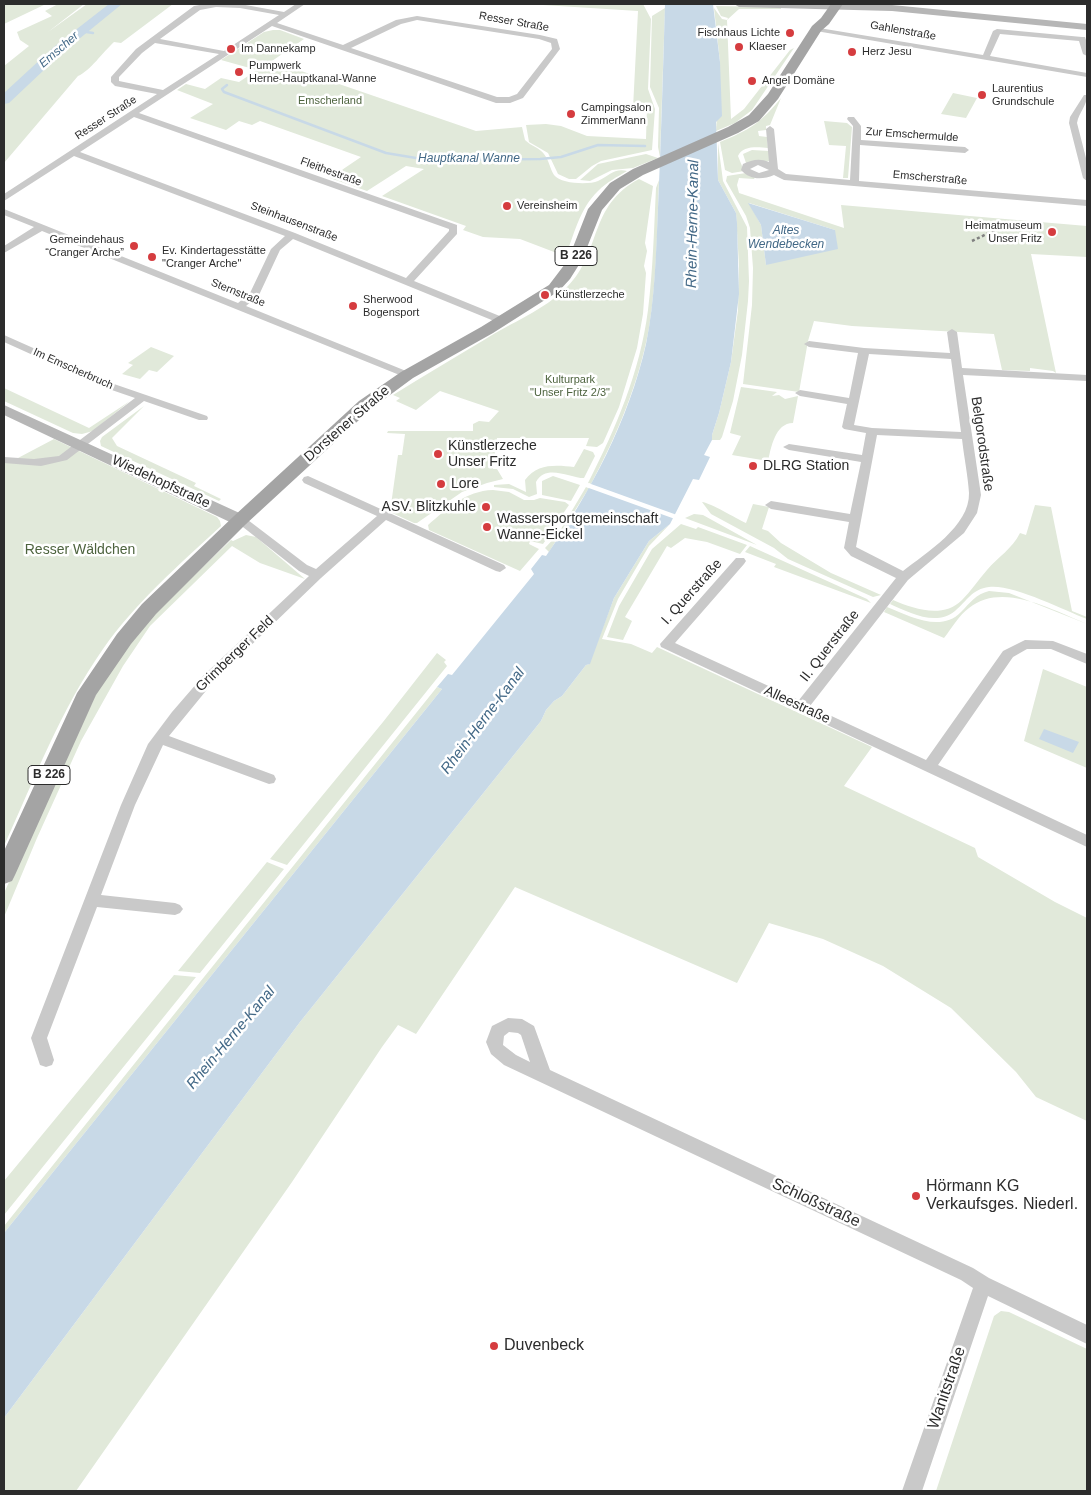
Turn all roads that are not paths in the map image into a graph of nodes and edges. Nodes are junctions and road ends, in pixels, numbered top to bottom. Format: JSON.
{"nodes":[{"id":1,"x":300,"y":4,"type":"edge"},
{"id":2,"x":739,"y":4,"type":"edge"},
{"id":3,"x":902,"y":4,"type":"edge"},
{"id":4,"x":830,"y":5,"type":"edge"},
{"id":5,"x":285,"y":14,"type":"junction"},
{"id":6,"x":270,"y":23,"type":"junction"},
{"id":7,"x":1087,"y":23,"type":"edge"},
{"id":8,"x":817,"y":27,"type":"junction"},
{"id":9,"x":1087,"y":28,"type":"edge"},
{"id":10,"x":154,"y":40,"type":"junction"},
{"id":11,"x":344,"y":48,"type":"junction"},
{"id":12,"x":225,"y":53,"type":"junction"},
{"id":13,"x":1087,"y":54,"type":"edge"},
{"id":14,"x":986,"y":57,"type":"junction"},
{"id":15,"x":1087,"y":75,"type":"edge"},
{"id":16,"x":164,"y":94,"type":"junction"},
{"id":17,"x":1087,"y":97,"type":"edge"},
{"id":18,"x":132,"y":114,"type":"junction"},
{"id":19,"x":851,"y":119,"type":"dead end"},
{"id":20,"x":770,"y":129,"type":"dead end"},
{"id":21,"x":857,"y":142,"type":"junction"},
{"id":22,"x":965,"y":150,"type":"dead end"},
{"id":23,"x":73,"y":153,"type":"junction"},
{"id":24,"x":1087,"y":178,"type":"edge"},
{"id":25,"x":854,"y":183,"type":"junction"},
{"id":26,"x":4,"y":198,"type":"edge"},
{"id":27,"x":1087,"y":203,"type":"edge"},
{"id":28,"x":4,"y":212,"type":"edge"},
{"id":29,"x":41,"y":227,"type":"junction"},
{"id":30,"x":292,"y":235,"type":"junction"},
{"id":31,"x":4,"y":250,"type":"edge"},
{"id":32,"x":409,"y":281,"type":"junction"},
{"id":33,"x":239,"y":307,"type":"junction"},
{"id":34,"x":503,"y":321,"type":"junction"},
{"id":35,"x":952,"y":332,"type":"dead end"},
{"id":36,"x":4,"y":338,"type":"edge"},
{"id":37,"x":809,"y":344,"type":"dead end"},
{"id":38,"x":864,"y":351,"type":"junction"},
{"id":39,"x":955,"y":356,"type":"junction"},
{"id":40,"x":957,"y":371,"type":"junction"},
{"id":41,"x":407,"y":375,"type":"junction"},
{"id":42,"x":1087,"y":378,"type":"edge"},
{"id":43,"x":800,"y":393,"type":"dead end"},
{"id":44,"x":142,"y":398,"type":"junction"},
{"id":45,"x":853,"y":402,"type":"junction"},
{"id":46,"x":4,"y":409,"type":"edge"},
{"id":47,"x":203,"y":418,"type":"dead end"},
{"id":48,"x":872,"y":430,"type":"junction"},
{"id":49,"x":967,"y":436,"type":"junction"},
{"id":50,"x":82,"y":445,"type":"junction"},
{"id":51,"x":788,"y":447,"type":"dead end"},
{"id":52,"x":4,"y":460,"type":"edge"},
{"id":53,"x":866,"y":460,"type":"junction"},
{"id":54,"x":308,"y":480,"type":"dead end"},
{"id":55,"x":771,"y":505,"type":"dead end"},
{"id":56,"x":385,"y":515,"type":"junction"},
{"id":57,"x":855,"y":519,"type":"junction"},
{"id":58,"x":240,"y":520,"type":"junction"},
{"id":59,"x":740,"y":561,"type":"dead end"},
{"id":60,"x":500,"y":568,"type":"dead end"},
{"id":61,"x":317,"y":574,"type":"junction"},
{"id":62,"x":904,"y":577,"type":"junction"},
{"id":63,"x":883,"y":604,"type":"joint"},
{"id":64,"x":666,"y":644,"type":"joint"},
{"id":65,"x":1087,"y":659,"type":"edge"},
{"id":66,"x":801,"y":707,"type":"junction"},
{"id":67,"x":160,"y":738,"type":"junction"},
{"id":68,"x":929,"y":767,"type":"junction"},
{"id":69,"x":269,"y":779,"type":"dead end"},
{"id":70,"x":1087,"y":841,"type":"edge"},
{"id":71,"x":4,"y":875,"type":"edge"},
{"id":72,"x":92,"y":900,"type":"junction"},
{"id":73,"x":175,"y":910,"type":"dead end"},
{"id":74,"x":46,"y":1060,"type":"dead end"},
{"id":75,"x":543,"y":1075,"type":"dead end"},
{"id":76,"x":983,"y":1284,"type":"junction"},
{"id":77,"x":1087,"y":1335,"type":"edge"},
{"id":78,"x":912,"y":1491,"type":"edge"}],
"edges":[{"from":1,"to":5,"type":"street","name":"Resser Straße"},
{"from":2,"to":4,"type":"main road"},
{"from":3,"to":7,"type":"main road"},
{"from":4,"to":8,"type":"main road","name":"Dorstener Straße","number":"B 226"},
{"from":4,"to":9,"type":"main road"},
{"from":5,"to":6,"type":"street","name":"Resser Straße"},
{"from":5,"to":10,"type":"street"},
{"from":6,"to":11,"type":"street","name":"Resser Straße"},
{"from":6,"to":12,"type":"street","name":"Resser Straße"},
{"from":8,"to":14,"type":"street","name":"Gahlenstraße"},
{"from":8,"to":34,"type":"main road","name":"Dorstener Straße","number":"B 226"},
{"from":10,"to":12,"type":"street"},
{"from":10,"to":16,"type":"street"},
{"from":11,"to":11,"type":"street","name":"Resser Straße"},
{"from":12,"to":16,"type":"street","name":"Resser Straße"},
{"from":13,"to":14,"type":"street"},
{"from":14,"to":15,"type":"street","name":"Gahlenstraße"},
{"from":16,"to":18,"type":"street","name":"Resser Straße"},
{"from":17,"to":24,"type":"street"},
{"from":18,"to":23,"type":"street","name":"Resser Straße"},
{"from":18,"to":32,"type":"street","name":"Fleithestraße"},
{"from":19,"to":21,"type":"street","name":"Zur Emschermulde"},
{"from":20,"to":25,"type":"street","name":"Emscherstraße"},
{"from":21,"to":22,"type":"street","name":"Zur Emschermulde"},
{"from":21,"to":25,"type":"street","name":"Zur Emschermulde"},
{"from":23,"to":26,"type":"street","name":"Resser Straße"},
{"from":23,"to":30,"type":"street","name":"Steinhausenstraße"},
{"from":25,"to":27,"type":"street","name":"Emscherstraße"},
{"from":28,"to":29,"type":"street","name":"Sternstraße"},
{"from":29,"to":31,"type":"street"},
{"from":29,"to":33,"type":"street","name":"Sternstraße"},
{"from":30,"to":32,"type":"street","name":"Steinhausenstraße"},
{"from":30,"to":33,"type":"street"},
{"from":32,"to":34,"type":"street","name":"Steinhausenstraße"},
{"from":33,"to":41,"type":"street","name":"Sternstraße"},
{"from":34,"to":41,"type":"main road","name":"Dorstener Straße","number":"B 226"},
{"from":35,"to":39,"type":"street","name":"Belgorodstraße"},
{"from":36,"to":44,"type":"street","name":"Im Emscherbruch"},
{"from":37,"to":38,"type":"street"},
{"from":38,"to":39,"type":"street"},
{"from":38,"to":45,"type":"street"},
{"from":39,"to":40,"type":"street","name":"Belgorodstraße"},
{"from":40,"to":42,"type":"street"},
{"from":40,"to":49,"type":"street","name":"Belgorodstraße"},
{"from":41,"to":58,"type":"main road","name":"Dorstener Straße","number":"B 226"},
{"from":43,"to":45,"type":"street"},
{"from":44,"to":47,"type":"street","name":"Im Emscherbruch"},
{"from":44,"to":50,"type":"street"},
{"from":45,"to":48,"type":"street"},
{"from":46,"to":50,"type":"main road","name":"Wiedehopfstraße"},
{"from":48,"to":49,"type":"street"},
{"from":48,"to":53,"type":"street"},
{"from":49,"to":62,"type":"street","name":"Belgorodstraße"},
{"from":50,"to":52,"type":"street"},
{"from":50,"to":58,"type":"main road","name":"Wiedehopfstraße"},
{"from":51,"to":53,"type":"street"},
{"from":53,"to":57,"type":"street"},
{"from":54,"to":56,"type":"street"},
{"from":55,"to":57,"type":"street"},
{"from":56,"to":60,"type":"street"},
{"from":56,"to":61,"type":"street","name":"Grimberger Feld"},
{"from":57,"to":62,"type":"street"},
{"from":58,"to":61,"type":"street"},
{"from":58,"to":71,"type":"main road","name":"Dorstener Straße","number":"B 226"},
{"from":59,"to":64,"type":"street","name":"I. Querstraße"},
{"from":61,"to":67,"type":"street","name":"Grimberger Feld"},
{"from":62,"to":63,"type":"street","name":"Belgorodstraße"},
{"from":63,"to":66,"type":"street","name":"II. Querstraße"},
{"from":64,"to":66,"type":"street","name":"Alleestraße"},
{"from":65,"to":68,"type":"street"},
{"from":66,"to":68,"type":"street","name":"Alleestraße"},
{"from":67,"to":69,"type":"street"},
{"from":67,"to":72,"type":"street","name":"Grimberger Feld"},
{"from":68,"to":70,"type":"street","name":"Alleestraße"},
{"from":72,"to":73,"type":"street"},
{"from":72,"to":74,"type":"street","name":"Grimberger Feld"},
{"from":75,"to":76,"type":"street","name":"Schloßstraße"},
{"from":76,"to":77,"type":"street","name":"Schloßstraße"},
{"from":76,"to":78,"type":"street","name":"Wanitstraße"}]}
